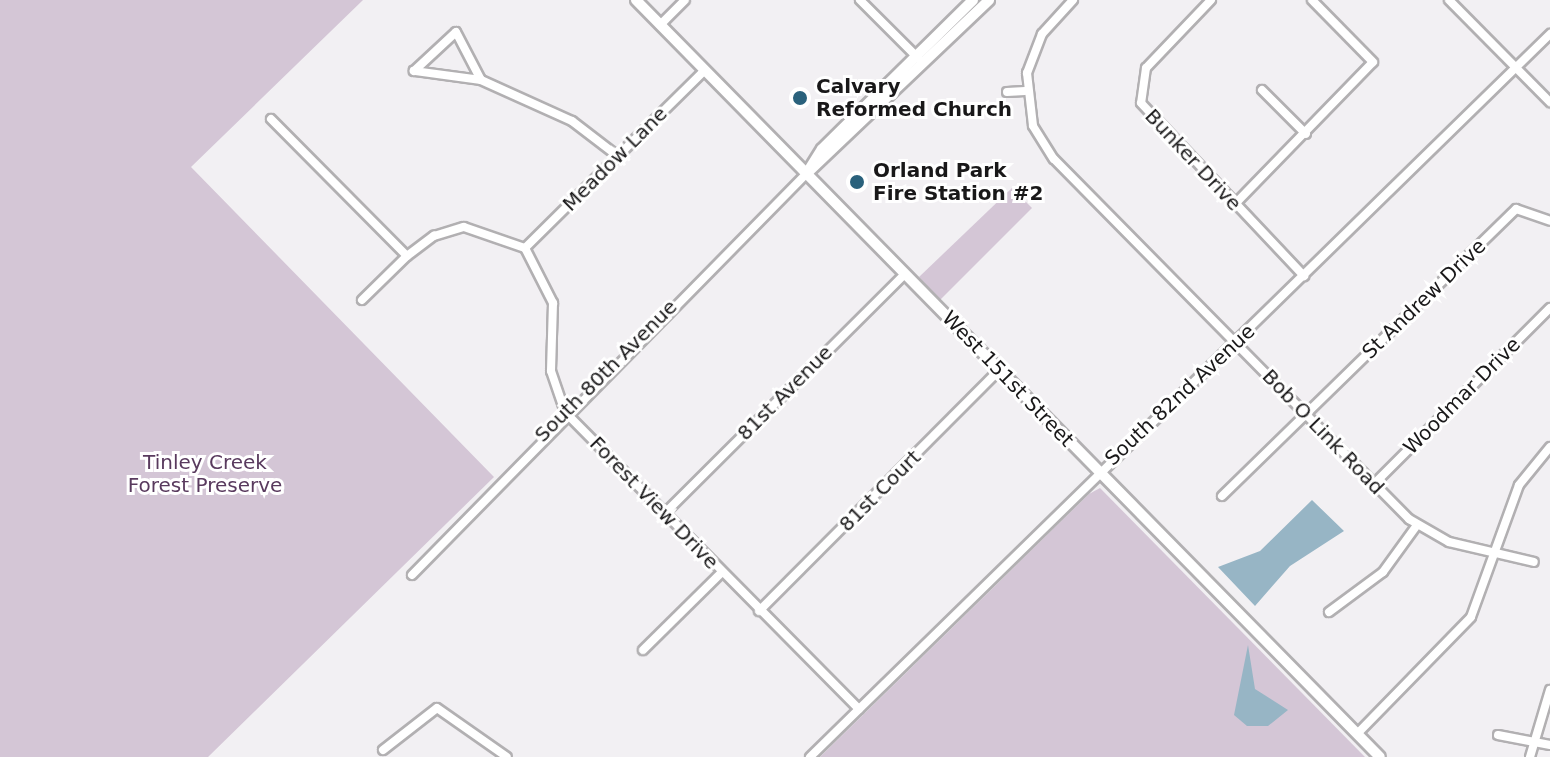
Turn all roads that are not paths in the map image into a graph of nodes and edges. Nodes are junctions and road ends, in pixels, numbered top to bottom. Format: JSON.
{"nodes":[{"id":1,"x":636,"y":0,"type":"edge"},
{"id":2,"x":685,"y":0,"type":"edge"},
{"id":3,"x":860,"y":0,"type":"edge"},
{"id":4,"x":973,"y":0,"type":"edge"},
{"id":5,"x":989,"y":0,"type":"edge"},
{"id":6,"x":1073,"y":0,"type":"edge"},
{"id":7,"x":1211,"y":0,"type":"edge"},
{"id":8,"x":1312,"y":0,"type":"edge"},
{"id":9,"x":1449,"y":0,"type":"edge"},
{"id":10,"x":660,"y":25,"type":"junction"},
{"id":11,"x":1550,"y":34,"type":"edge"},
{"id":12,"x":915,"y":56,"type":"junction"},
{"id":13,"x":924,"y":64,"type":"junction"},
{"id":14,"x":1516,"y":67,"type":"junction"},
{"id":15,"x":705,"y":70,"type":"junction"},
{"id":16,"x":481,"y":80,"type":"junction"},
{"id":17,"x":1262,"y":90,"type":"dead end"},
{"id":18,"x":1025,"y":91,"type":"junction"},
{"id":19,"x":1007,"y":92,"type":"dead end"},
{"id":20,"x":1550,"y":102,"type":"edge"},
{"id":21,"x":271,"y":119,"type":"dead end"},
{"id":22,"x":1306,"y":134,"type":"junction"},
{"id":23,"x":619,"y":157,"type":"junction"},
{"id":24,"x":807,"y":173,"type":"junction"},
{"id":25,"x":1234,"y":205,"type":"junction"},
{"id":26,"x":1550,"y":221,"type":"edge"},
{"id":27,"x":525,"y":248,"type":"junction"},
{"id":28,"x":407,"y":256,"type":"junction"},
{"id":29,"x":905,"y":274,"type":"junction"},
{"id":30,"x":1304,"y":276,"type":"junction"},
{"id":31,"x":362,"y":300,"type":"dead end"},
{"id":32,"x":1550,"y":308,"type":"edge"},
{"id":33,"x":1236,"y":343,"type":"junction"},
{"id":34,"x":999,"y":370,"type":"junction"},
{"id":35,"x":565,"y":412,"type":"junction"},
{"id":36,"x":1305,"y":415,"type":"junction"},
{"id":37,"x":1550,"y":447,"type":"edge"},
{"id":38,"x":1099,"y":472,"type":"junction"},
{"id":39,"x":1374,"y":484,"type":"junction"},
{"id":40,"x":1222,"y":496,"type":"dead end"},
{"id":41,"x":665,"y":513,"type":"junction"},
{"id":42,"x":1417,"y":525,"type":"junction"},
{"id":43,"x":1497,"y":554,"type":"junction"},
{"id":44,"x":1534,"y":562,"type":"dead end"},
{"id":45,"x":721,"y":573,"type":"junction"},
{"id":46,"x":412,"y":575,"type":"dead end"},
{"id":47,"x":759,"y":611,"type":"junction"},
{"id":48,"x":1329,"y":612,"type":"dead end"},
{"id":49,"x":643,"y":650,"type":"dead end"},
{"id":50,"x":1550,"y":690,"type":"edge"},
{"id":51,"x":859,"y":709,"type":"junction"},
{"id":52,"x":1357,"y":734,"type":"junction"},
{"id":53,"x":1498,"y":735,"type":"dead end"},
{"id":54,"x":1534,"y":742,"type":"junction"},
{"id":55,"x":1550,"y":745,"type":"edge"},
{"id":56,"x":383,"y":750,"type":"dead end"},
{"id":57,"x":507,"y":757,"type":"edge"},
{"id":58,"x":810,"y":757,"type":"edge"},
{"id":59,"x":1380,"y":757,"type":"edge"},
{"id":60,"x":1530,"y":757,"type":"edge"}],
"edges":[{"from":1,"to":10,"type":"street","name":"West 151st Street"},
{"from":2,"to":10,"type":"street"},
{"from":3,"to":12,"type":"street"},
{"from":4,"to":12,"type":"street","name":"South 80th Avenue"},
{"from":5,"to":13,"type":"street","name":"South 80th Avenue"},
{"from":6,"to":18,"type":"street"},
{"from":7,"to":25,"type":"street","name":"Bunker Drive"},
{"from":8,"to":22,"type":"street"},
{"from":9,"to":14,"type":"street"},
{"from":10,"to":15,"type":"street","name":"West 151st Street"},
{"from":11,"to":14,"type":"street","name":"South 82nd Avenue"},
{"from":12,"to":13,"type":"street"},
{"from":12,"to":24,"type":"street","name":"South 80th Avenue"},
{"from":13,"to":24,"type":"street","name":"South 80th Avenue"},
{"from":14,"to":20,"type":"street"},
{"from":14,"to":30,"type":"street","name":"South 82nd Avenue"},
{"from":15,"to":23,"type":"street","name":"Meadow Lane"},
{"from":15,"to":24,"type":"street","name":"West 151st Street"},
{"from":16,"to":16,"type":"street"},
{"from":16,"to":23,"type":"street"},
{"from":17,"to":22,"type":"street"},
{"from":18,"to":19,"type":"street"},
{"from":18,"to":33,"type":"street","name":"Bob O Link Road"},
{"from":21,"to":28,"type":"street"},
{"from":22,"to":25,"type":"street"},
{"from":23,"to":27,"type":"street","name":"Meadow Lane"},
{"from":24,"to":29,"type":"street","name":"West 151st Street"},
{"from":24,"to":35,"type":"street","name":"South 80th Avenue"},
{"from":25,"to":30,"type":"street","name":"Bunker Drive"},
{"from":26,"to":36,"type":"street","name":"St Andrew Drive"},
{"from":27,"to":28,"type":"street"},
{"from":27,"to":35,"type":"street","name":"Forest View Drive"},
{"from":28,"to":31,"type":"street"},
{"from":29,"to":34,"type":"street","name":"West 151st Street"},
{"from":29,"to":41,"type":"street","name":"81st Avenue"},
{"from":30,"to":33,"type":"street","name":"South 82nd Avenue"},
{"from":32,"to":39,"type":"street","name":"Woodmar Drive"},
{"from":33,"to":36,"type":"street","name":"Bob O Link Road"},
{"from":33,"to":38,"type":"street","name":"South 82nd Avenue"},
{"from":34,"to":38,"type":"street","name":"West 151st Street"},
{"from":34,"to":47,"type":"street","name":"81st Court"},
{"from":35,"to":41,"type":"street","name":"Forest View Drive"},
{"from":35,"to":46,"type":"street","name":"South 80th Avenue"},
{"from":36,"to":39,"type":"street","name":"Bob O Link Road"},
{"from":36,"to":40,"type":"street"},
{"from":37,"to":43,"type":"street"},
{"from":38,"to":51,"type":"street","name":"South 82nd Avenue"},
{"from":38,"to":52,"type":"street","name":"West 151st Street"},
{"from":39,"to":42,"type":"street","name":"Bob O Link Road"},
{"from":41,"to":45,"type":"street","name":"Forest View Drive"},
{"from":42,"to":43,"type":"street","name":"Bob O Link Road"},
{"from":42,"to":48,"type":"street"},
{"from":43,"to":44,"type":"street","name":"Bob O Link Road"},
{"from":43,"to":52,"type":"street"},
{"from":45,"to":47,"type":"street","name":"Forest View Drive"},
{"from":45,"to":49,"type":"street"},
{"from":47,"to":51,"type":"street","name":"Forest View Drive"},
{"from":50,"to":54,"type":"street"},
{"from":51,"to":58,"type":"street","name":"South 82nd Avenue"},
{"from":52,"to":59,"type":"street","name":"West 151st Street"},
{"from":53,"to":54,"type":"street"},
{"from":54,"to":55,"type":"street"},
{"from":54,"to":60,"type":"street"},
{"from":56,"to":57,"type":"street"}]}
